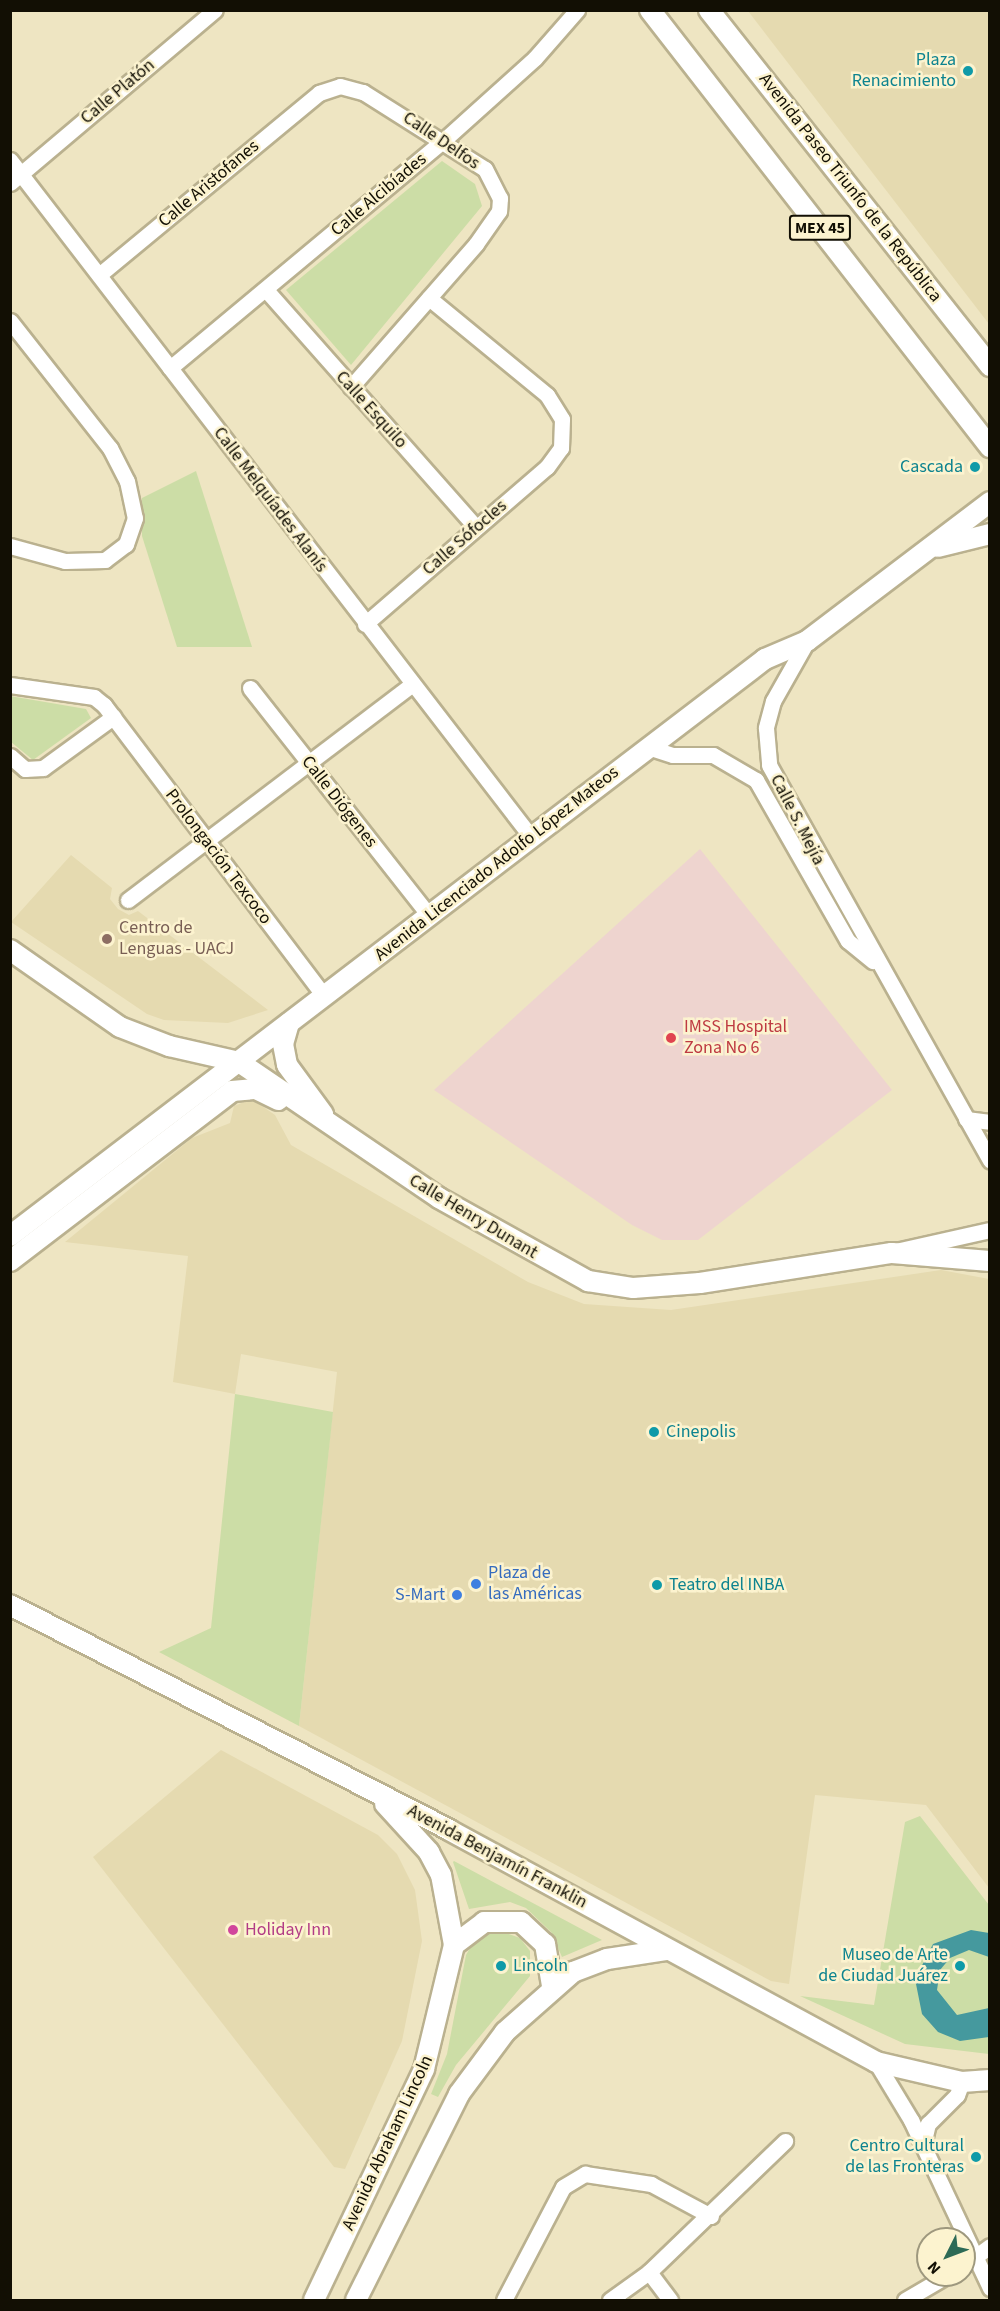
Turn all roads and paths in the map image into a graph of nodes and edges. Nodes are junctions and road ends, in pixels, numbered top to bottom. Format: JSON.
{"nodes":[{"id":1,"x":215,"y":10,"type":"edge"},
{"id":2,"x":578,"y":10,"type":"edge"},
{"id":3,"x":650,"y":10,"type":"edge"},
{"id":4,"x":709,"y":10,"type":"edge"},
{"id":5,"x":319,"y":93,"type":"joint"},
{"id":6,"x":444,"y":140,"type":"junction"},
{"id":7,"x":10,"y":160,"type":"edge"},
{"id":8,"x":15,"y":178,"type":"edge"},
{"id":9,"x":99,"y":275,"type":"junction"},
{"id":10,"x":267,"y":291,"type":"junction"},
{"id":11,"x":429,"y":298,"type":"junction"},
{"id":12,"x":10,"y":321,"type":"edge"},
{"id":13,"x":990,"y":366,"type":"edge"},
{"id":14,"x":170,"y":368,"type":"junction"},
{"id":15,"x":351,"y":387,"type":"junction"},
{"id":16,"x":990,"y":447,"type":"edge"},
{"id":17,"x":990,"y":502,"type":"edge"},
{"id":18,"x":476,"y":527,"type":"junction"},
{"id":19,"x":990,"y":534,"type":"edge"},
{"id":20,"x":10,"y":546,"type":"edge"},
{"id":21,"x":927,"y":550,"type":"junction"},
{"id":22,"x":365,"y":624,"type":"junction"},
{"id":23,"x":807,"y":641,"type":"junction"},
{"id":24,"x":10,"y":685,"type":"edge"},
{"id":25,"x":411,"y":685,"type":"junction"},
{"id":26,"x":250,"y":688,"type":"dead end"},
{"id":27,"x":113,"y":717,"type":"junction"},
{"id":28,"x":648,"y":747,"type":"junction"},
{"id":29,"x":10,"y":756,"type":"edge"},
{"id":30,"x":309,"y":764,"type":"junction"},
{"id":31,"x":532,"y":838,"type":"junction"},
{"id":32,"x":206,"y":843,"type":"junction"},
{"id":33,"x":128,"y":900,"type":"dead end"},
{"id":34,"x":430,"y":917,"type":"junction"},
{"id":35,"x":10,"y":950,"type":"edge"},
{"id":36,"x":873,"y":961,"type":"junction"},
{"id":37,"x":324,"y":996,"type":"junction"},
{"id":38,"x":290,"y":1023,"type":"junction"},
{"id":39,"x":239,"y":1062,"type":"junction"},
{"id":40,"x":966,"y":1119,"type":"junction"},
{"id":41,"x":990,"y":1122,"type":"edge"},
{"id":42,"x":334,"y":1131,"type":"junction"},
{"id":43,"x":990,"y":1161,"type":"edge"},
{"id":44,"x":990,"y":1230,"type":"edge"},
{"id":45,"x":10,"y":1236,"type":"edge"},
{"id":46,"x":892,"y":1252,"type":"junction"},
{"id":47,"x":10,"y":1261,"type":"edge"},
{"id":48,"x":990,"y":1261,"type":"edge"},
{"id":49,"x":14,"y":1604,"type":"edge"},
{"id":50,"x":373,"y":1792,"type":"junction"},
{"id":51,"x":454,"y":1945,"type":"junction"},
{"id":52,"x":667,"y":1950,"type":"junction"},
{"id":53,"x":552,"y":1986,"type":"junction"},
{"id":54,"x":876,"y":2062,"type":"junction"},
{"id":55,"x":990,"y":2080,"type":"edge"},
{"id":56,"x":962,"y":2082,"type":"junction"},
{"id":57,"x":785,"y":2142,"type":"dead end"},
{"id":58,"x":923,"y":2145,"type":"junction"},
{"id":59,"x":711,"y":2216,"type":"junction"},
{"id":60,"x":955,"y":2227,"type":"edge"},
{"id":61,"x":990,"y":2246,"type":"edge"},
{"id":62,"x":976,"y":2257,"type":"edge"},
{"id":63,"x":976,"y":2271,"type":"edge"},
{"id":64,"x":649,"y":2272,"type":"junction"},
{"id":65,"x":928,"y":2287,"type":"edge"},
{"id":66,"x":990,"y":2288,"type":"edge"},
{"id":67,"x":315,"y":2301,"type":"edge"},
{"id":68,"x":356,"y":2301,"type":"edge"},
{"id":69,"x":504,"y":2301,"type":"edge"},
{"id":70,"x":610,"y":2301,"type":"edge"},
{"id":71,"x":670,"y":2301,"type":"edge"},
{"id":72,"x":905,"y":2301,"type":"edge"}],
"edges":[{"from":1,"to":8,"type":"street","name":"Calle Platón"},
{"from":2,"to":6,"type":"street","name":"Calle Alcibíades"},
{"from":3,"to":16,"type":"main road","number":"MEX 45"},
{"from":4,"to":13,"type":"main road","name":"Avenida Paseo Triunfo de la República","number":"MEX 45"},
{"from":5,"to":6,"type":"street","name":"Calle Delfos"},
{"from":5,"to":9,"type":"street","name":"Calle Aristofanes"},
{"from":6,"to":10,"type":"street","name":"Calle Alcibíades"},
{"from":6,"to":11,"type":"street","name":"Calle Delfos"},
{"from":7,"to":8,"type":"street","name":"Calle Melquíades Alanís"},
{"from":8,"to":9,"type":"street","name":"Calle Melquíades Alanís"},
{"from":9,"to":14,"type":"street","name":"Calle Melquíades Alanís"},
{"from":10,"to":14,"type":"street","name":"Calle Alcibíades"},
{"from":10,"to":15,"type":"street","name":"Calle Esquilo"},
{"from":11,"to":15,"type":"street","name":"Calle Delfos"},
{"from":11,"to":18,"type":"street","name":"Calle Sófocles"},
{"from":12,"to":20,"type":"street"},
{"from":14,"to":22,"type":"street","name":"Calle Melquíades Alanís"},
{"from":15,"to":18,"type":"street","name":"Calle Esquilo"},
{"from":17,"to":21,"type":"main road","name":"Avenida Licenciado Adolfo López Mateos"},
{"from":18,"to":22,"type":"street","name":"Calle Sófocles"},
{"from":19,"to":21,"type":"main road"},
{"from":21,"to":23,"type":"main road","name":"Avenida Licenciado Adolfo López Mateos"},
{"from":22,"to":25,"type":"street","name":"Calle Melquíades Alanís"},
{"from":23,"to":28,"type":"main road","name":"Avenida Licenciado Adolfo López Mateos"},
{"from":23,"to":36,"type":"street","name":"Calle S. Mejía"},
{"from":24,"to":27,"type":"street","name":"Prolongación Texcoco"},
{"from":25,"to":30,"type":"street"},
{"from":25,"to":31,"type":"street","name":"Calle Melquíades Alanís"},
{"from":26,"to":30,"type":"street","name":"Calle Diógenes"},
{"from":27,"to":29,"type":"street"},
{"from":27,"to":32,"type":"street","name":"Prolongación Texcoco"},
{"from":28,"to":31,"type":"main road","name":"Avenida Licenciado Adolfo López Mateos"},
{"from":28,"to":36,"type":"street","name":"Calle S. Mejía"},
{"from":30,"to":32,"type":"street"},
{"from":30,"to":34,"type":"street","name":"Calle Diógenes"},
{"from":31,"to":34,"type":"main road","name":"Avenida Licenciado Adolfo López Mateos"},
{"from":32,"to":33,"type":"street"},
{"from":32,"to":37,"type":"street","name":"Prolongación Texcoco"},
{"from":34,"to":37,"type":"main road","name":"Avenida Licenciado Adolfo López Mateos"},
{"from":35,"to":39,"type":"main road","name":"Calle Henry Dunant"},
{"from":36,"to":40,"type":"street","name":"Calle S. Mejía"},
{"from":37,"to":38,"type":"main road","name":"Avenida Licenciado Adolfo López Mateos"},
{"from":38,"to":39,"type":"main road","name":"Avenida Licenciado Adolfo López Mateos"},
{"from":38,"to":42,"type":"main road"},
{"from":39,"to":42,"type":"main road","name":"Calle Henry Dunant"},
{"from":39,"to":45,"type":"main road","name":"Avenida Licenciado Adolfo López Mateos"},
{"from":40,"to":41,"type":"street"},
{"from":40,"to":43,"type":"street","name":"Calle S. Mejía"},
{"from":42,"to":46,"type":"main road","name":"Calle Henry Dunant"},
{"from":42,"to":47,"type":"main road"},
{"from":44,"to":46,"type":"street","name":"Calle Henry Dunant"},
{"from":46,"to":48,"type":"main road"},
{"from":49,"to":50,"type":"main road","name":"Avenida Benjamín Franklin"},
{"from":50,"to":51,"type":"main road","name":"Avenida Abraham Lincoln"},
{"from":50,"to":52,"type":"main road","name":"Avenida Benjamín Franklin"},
{"from":51,"to":53,"type":"main road"},
{"from":51,"to":67,"type":"main road","name":"Avenida Abraham Lincoln"},
{"from":52,"to":53,"type":"main road"},
{"from":52,"to":54,"type":"main road","name":"Avenida Benjamín Franklin"},
{"from":53,"to":68,"type":"main road"},
{"from":54,"to":56,"type":"main road","name":"Avenida Benjamín Franklin"},
{"from":54,"to":58,"type":"street"},
{"from":55,"to":56,"type":"main road","name":"Avenida Benjamín Franklin"},
{"from":56,"to":58,"type":"street"},
{"from":57,"to":59,"type":"street"},
{"from":58,"to":60,"type":"street"},
{"from":59,"to":64,"type":"street"},
{"from":59,"to":69,"type":"street"},
{"from":61,"to":62,"type":"street"},
{"from":63,"to":66,"type":"street"},
{"from":64,"to":70,"type":"street"},
{"from":64,"to":71,"type":"street"},
{"from":65,"to":72,"type":"street"}]}
